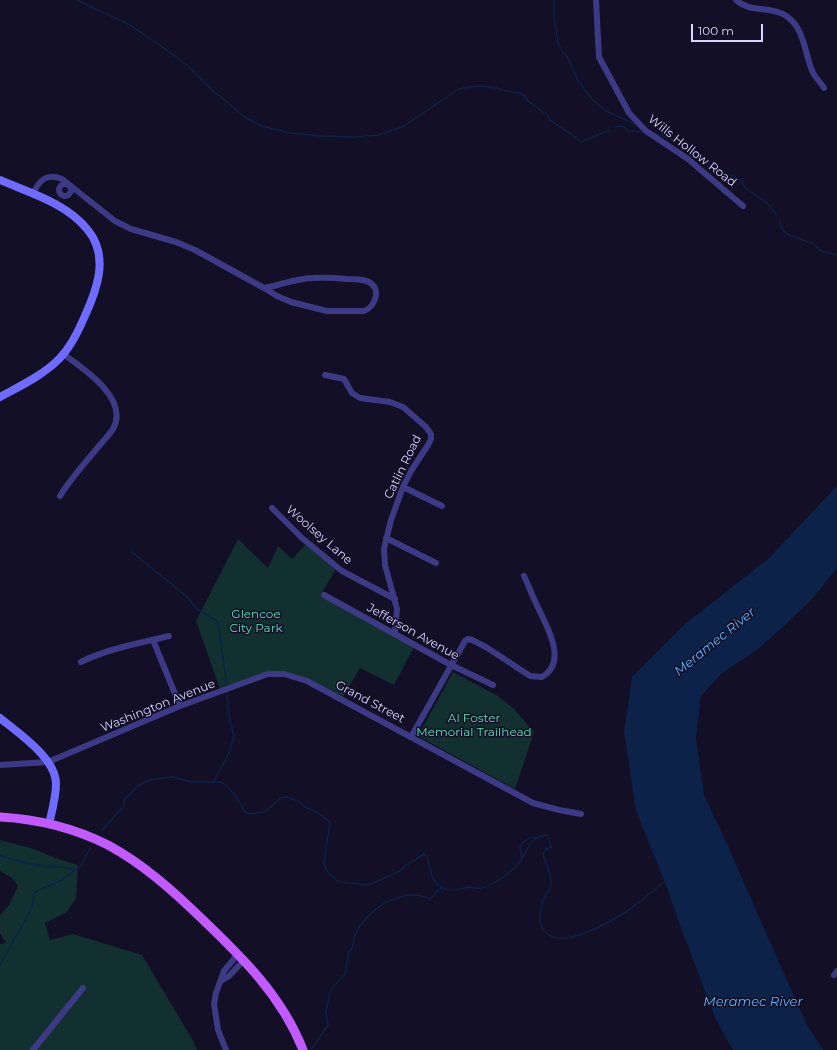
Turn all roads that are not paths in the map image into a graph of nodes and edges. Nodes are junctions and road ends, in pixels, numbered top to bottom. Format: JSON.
{"nodes":[{"id":1,"x":596,"y":0,"type":"edge"},
{"id":2,"x":736,"y":0,"type":"edge"},
{"id":3,"x":824,"y":88,"type":"dead end"},
{"id":4,"x":0,"y":180,"type":"edge"},
{"id":5,"x":59,"y":189,"type":"junction"},
{"id":6,"x":34,"y":191,"type":"junction"},
{"id":7,"x":68,"y":195,"type":"junction"},
{"id":8,"x":82,"y":195,"type":"junction"},
{"id":9,"x":743,"y":206,"type":"dead end"},
{"id":10,"x":281,"y":284,"type":"junction"},
{"id":11,"x":264,"y":288,"type":"junction"},
{"id":12,"x":280,"y":298,"type":"junction"},
{"id":13,"x":63,"y":354,"type":"junction"},
{"id":14,"x":325,"y":375,"type":"dead end"},
{"id":15,"x":0,"y":397,"type":"edge"},
{"id":16,"x":403,"y":487,"type":"junction"},
{"id":17,"x":60,"y":496,"type":"dead end"},
{"id":18,"x":442,"y":506,"type":"dead end"},
{"id":19,"x":272,"y":508,"type":"dead end"},
{"id":20,"x":386,"y":538,"type":"junction"},
{"id":21,"x":436,"y":563,"type":"dead end"},
{"id":22,"x":524,"y":576,"type":"dead end"},
{"id":23,"x":324,"y":595,"type":"dead end"},
{"id":24,"x":395,"y":599,"type":"junction"},
{"id":25,"x":395,"y":634,"type":"junction"},
{"id":26,"x":168,"y":636,"type":"dead end"},
{"id":27,"x":153,"y":640,"type":"junction"},
{"id":28,"x":81,"y":662,"type":"dead end"},
{"id":29,"x":451,"y":665,"type":"junction"},
{"id":30,"x":276,"y":673,"type":"joint"},
{"id":31,"x":493,"y":684,"type":"dead end"},
{"id":32,"x":180,"y":706,"type":"junction"},
{"id":33,"x":0,"y":718,"type":"edge"},
{"id":34,"x":411,"y":737,"type":"junction"},
{"id":35,"x":48,"y":762,"type":"junction"},
{"id":36,"x":0,"y":765,"type":"edge"},
{"id":37,"x":581,"y":814,"type":"dead end"},
{"id":38,"x":0,"y":817,"type":"edge"},
{"id":39,"x":49,"y":824,"type":"junction"},
{"id":40,"x":241,"y":957,"type":"junction"},
{"id":41,"x":83,"y":988,"type":"dead end"},
{"id":42,"x":33,"y":1050,"type":"edge"},
{"id":43,"x":226,"y":1050,"type":"edge"},
{"id":44,"x":303,"y":1050,"type":"edge"}],
"edges":[{"from":1,"to":9,"type":"street","name":"Wills Hollow Road"},
{"from":2,"to":3,"type":"street"},
{"from":4,"to":6,"type":"street"},
{"from":5,"to":6,"type":"street"},
{"from":5,"to":7,"type":"street"},
{"from":5,"to":7,"type":"street"},
{"from":6,"to":8,"type":"street"},
{"from":6,"to":13,"type":"street"},
{"from":7,"to":8,"type":"street"},
{"from":8,"to":11,"type":"street"},
{"from":10,"to":11,"type":"street"},
{"from":10,"to":12,"type":"street"},
{"from":10,"to":12,"type":"street"},
{"from":11,"to":12,"type":"street"},
{"from":13,"to":15,"type":"street"},
{"from":13,"to":17,"type":"street"},
{"from":14,"to":16,"type":"street","name":"Catlin Road"},
{"from":16,"to":18,"type":"street"},
{"from":16,"to":20,"type":"street","name":"Catlin Road"},
{"from":19,"to":24,"type":"street","name":"Woolsey Lane"},
{"from":20,"to":21,"type":"street"},
{"from":20,"to":24,"type":"street","name":"Catlin Road"},
{"from":22,"to":29,"type":"street"},
{"from":23,"to":25,"type":"street","name":"Jefferson Avenue"},
{"from":24,"to":25,"type":"street","name":"Catlin Road"},
{"from":25,"to":29,"type":"street","name":"Jefferson Avenue"},
{"from":26,"to":27,"type":"street"},
{"from":27,"to":28,"type":"street"},
{"from":27,"to":32,"type":"street"},
{"from":29,"to":31,"type":"street","name":"Jefferson Avenue"},
{"from":29,"to":34,"type":"street"},
{"from":30,"to":32,"type":"street","name":"Washington Avenue"},
{"from":30,"to":34,"type":"street","name":"Grand Street"},
{"from":32,"to":35,"type":"street","name":"Washington Avenue"},
{"from":33,"to":35,"type":"street"},
{"from":34,"to":37,"type":"street","name":"Grand Street"},
{"from":35,"to":36,"type":"street","name":"Washington Avenue"},
{"from":35,"to":39,"type":"street"},
{"from":38,"to":39,"type":"main road"},
{"from":39,"to":40,"type":"main road"},
{"from":40,"to":43,"type":"street"},
{"from":40,"to":44,"type":"main road"},
{"from":41,"to":42,"type":"street"}]}
